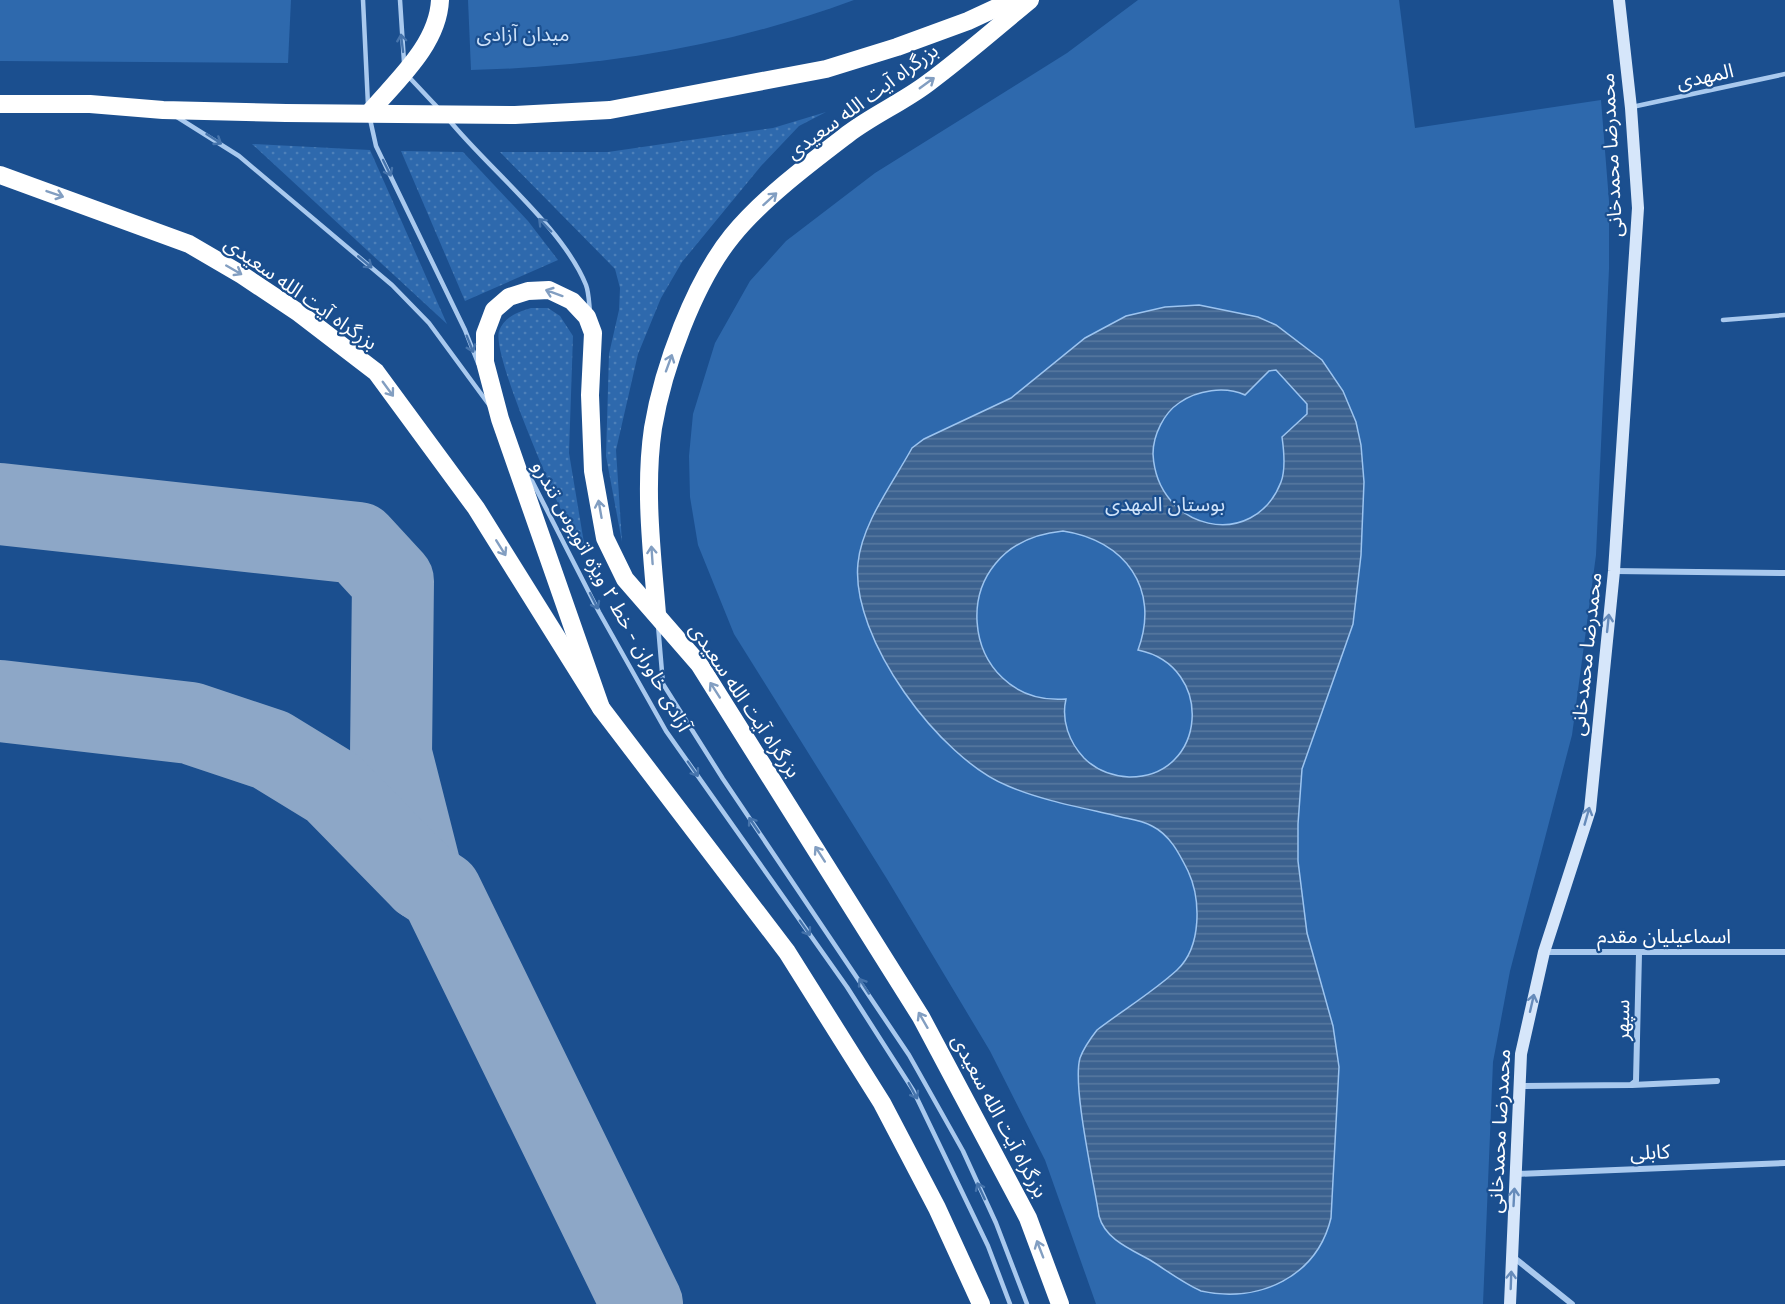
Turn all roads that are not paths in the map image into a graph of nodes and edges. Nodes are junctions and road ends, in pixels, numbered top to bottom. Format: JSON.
{"nodes":[{"id":1,"x":363,"y":0,"type":"edge"},
{"id":2,"x":400,"y":0,"type":"edge"},
{"id":3,"x":440,"y":0,"type":"edge"},
{"id":4,"x":1013,"y":0,"type":"edge"},
{"id":5,"x":1030,"y":0,"type":"edge"},
{"id":6,"x":1618,"y":0,"type":"edge"},
{"id":7,"x":406,"y":74,"type":"junction"},
{"id":8,"x":1785,"y":74,"type":"edge"},
{"id":9,"x":0,"y":104,"type":"edge"},
{"id":10,"x":1631,"y":108,"type":"junction"},
{"id":11,"x":163,"y":110,"type":"junction"},
{"id":12,"x":369,"y":113,"type":"junction"},
{"id":13,"x":444,"y":114,"type":"junction"},
{"id":14,"x":0,"y":175,"type":"edge"},
{"id":15,"x":1785,"y":315,"type":"edge"},
{"id":16,"x":1723,"y":320,"type":"dead end"},
{"id":17,"x":593,"y":333,"type":"junction"},
{"id":18,"x":500,"y":419,"type":"junction"},
{"id":19,"x":1614,"y":571,"type":"junction"},
{"id":20,"x":1785,"y":573,"type":"edge"},
{"id":21,"x":657,"y":614,"type":"junction"},
{"id":22,"x":601,"y":708,"type":"junction"},
{"id":23,"x":1544,"y":952,"type":"junction"},
{"id":24,"x":1785,"y":952,"type":"edge"},
{"id":25,"x":1639,"y":954,"type":"junction"},
{"id":26,"x":1717,"y":1081,"type":"dead end"},
{"id":27,"x":1631,"y":1084,"type":"junction"},
{"id":28,"x":1518,"y":1086,"type":"junction"},
{"id":29,"x":1785,"y":1163,"type":"edge"},
{"id":30,"x":1516,"y":1174,"type":"junction"},
{"id":31,"x":1512,"y":1255,"type":"junction"},
{"id":32,"x":981,"y":1304,"type":"edge"},
{"id":33,"x":1010,"y":1304,"type":"edge"},
{"id":34,"x":1027,"y":1304,"type":"edge"},
{"id":35,"x":1060,"y":1304,"type":"edge"},
{"id":36,"x":1510,"y":1304,"type":"edge"},
{"id":37,"x":1572,"y":1304,"type":"edge"}],
"edges":[{"from":1,"to":12,"type":"lane"},
{"from":7,"to":2,"type":"lane","one_way":true},
{"from":3,"to":7,"type":"highway"},
{"from":4,"to":13,"type":"highway"},
{"from":21,"to":5,"type":"highway","name":"بزرگراه آیت الله سعیدی","one_way":true},
{"from":6,"to":10,"type":"street","name":"محمدرضا محمدخانی"},
{"from":7,"to":12,"type":"highway"},
{"from":7,"to":13,"type":"lane"},
{"from":8,"to":10,"type":"lane","name":"المهدی"},
{"from":9,"to":11,"type":"highway"},
{"from":10,"to":19,"type":"street","name":"محمدرضا محمدخانی"},
{"from":11,"to":12,"type":"highway"},
{"from":11,"to":18,"type":"lane","name":"آزادی خاوران - خط ۲ ویژه اتوبوس تندرو","one_way":true},
{"from":12,"to":13,"type":"highway"},
{"from":12,"to":18,"type":"lane","one_way":true},
{"from":17,"to":13,"type":"lane","one_way":true},
{"from":14,"to":22,"type":"highway","name":"بزرگراه آیت الله سعیدی","one_way":true},
{"from":15,"to":16,"type":"lane"},
{"from":17,"to":18,"type":"highway","one_way":true},
{"from":21,"to":17,"type":"highway","one_way":true},
{"from":18,"to":22,"type":"highway"},
{"from":18,"to":33,"type":"lane","name":"آزادی خاوران - خط ۲ ویژه اتوبوس تندرو","one_way":true},
{"from":19,"to":20,"type":"street"},
{"from":23,"to":19,"type":"street","name":"محمدرضا محمدخانی","one_way":true},
{"from":34,"to":21,"type":"lane","name":"آزادی خاوران - خط ۲ ویژه اتوبوس تندرو","one_way":true},
{"from":35,"to":21,"type":"highway","name":"بزرگراه آیت الله سعیدی","one_way":true},
{"from":22,"to":32,"type":"highway","name":"بزرگراه آیت الله سعیدی"},
{"from":23,"to":25,"type":"street","name":"اسماعیلیان مقدم"},
{"from":28,"to":23,"type":"street","name":"محمدرضا محمدخانی","one_way":true},
{"from":24,"to":25,"type":"street","name":"اسماعیلیان مقدم"},
{"from":25,"to":27,"type":"street","name":"سپهر"},
{"from":26,"to":27,"type":"street"},
{"from":27,"to":28,"type":"street"},
{"from":28,"to":30,"type":"street","name":"محمدرضا محمدخانی"},
{"from":29,"to":30,"type":"street","name":"کابلی"},
{"from":31,"to":30,"type":"street","name":"محمدرضا محمدخانی","one_way":true},
{"from":36,"to":31,"type":"street","name":"محمدرضا محمدخانی","one_way":true},
{"from":31,"to":37,"type":"street"}]}
